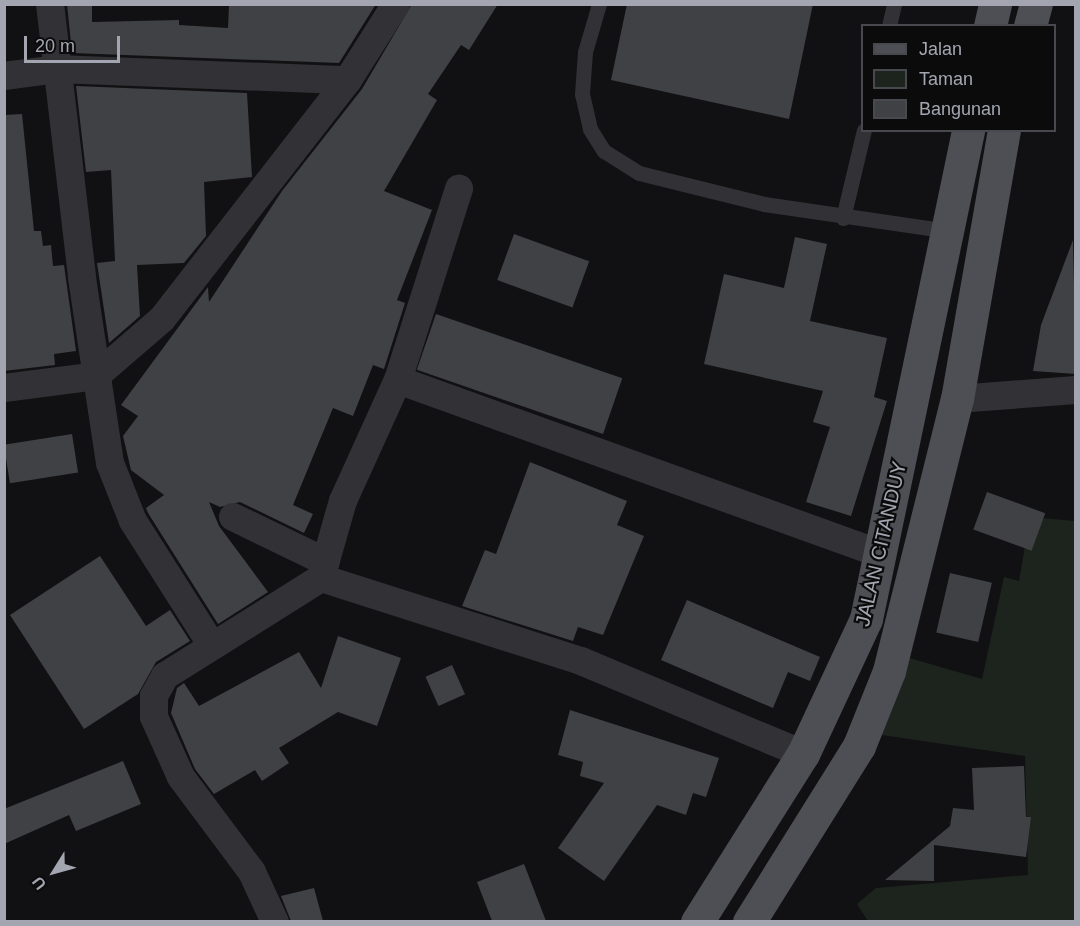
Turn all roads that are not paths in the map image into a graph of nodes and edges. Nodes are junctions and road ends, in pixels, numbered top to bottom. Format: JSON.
{"nodes":[{"id":1,"x":50,"y":4,"type":"edge"},
{"id":2,"x":396,"y":4,"type":"edge"},
{"id":3,"x":599,"y":4,"type":"edge"},
{"id":4,"x":894,"y":4,"type":"edge"},
{"id":5,"x":995,"y":4,"type":"edge"},
{"id":6,"x":1036,"y":4,"type":"edge"},
{"id":7,"x":889,"y":24,"type":"edge"},
{"id":8,"x":990,"y":24,"type":"edge"},
{"id":9,"x":1031,"y":24,"type":"edge"},
{"id":10,"x":57,"y":69,"type":"junction"},
{"id":11,"x":4,"y":76,"type":"edge"},
{"id":12,"x":348,"y":80,"type":"junction"},
{"id":13,"x":864,"y":132,"type":"edge"},
{"id":14,"x":968,"y":132,"type":"edge"},
{"id":15,"x":1004,"y":132,"type":"edge"},
{"id":16,"x":459,"y":189,"type":"dead end"},
{"id":17,"x":843,"y":218,"type":"junction"},
{"id":18,"x":948,"y":231,"type":"junction"},
{"id":19,"x":96,"y":376,"type":"junction"},
{"id":20,"x":398,"y":380,"type":"junction"},
{"id":21,"x":4,"y":388,"type":"edge"},
{"id":22,"x":1076,"y":390,"type":"edge"},
{"id":23,"x":957,"y":399,"type":"junction"},
{"id":24,"x":233,"y":518,"type":"dead end"},
{"id":25,"x":881,"y":554,"type":"junction"},
{"id":26,"x":323,"y":570,"type":"junction"},
{"id":27,"x":211,"y":644,"type":"junction"},
{"id":28,"x":802,"y":754,"type":"junction"},
{"id":29,"x":275,"y":921,"type":"edge"},
{"id":30,"x":698,"y":921,"type":"edge"},
{"id":31,"x":749,"y":921,"type":"edge"}],
"edges":[{"from":1,"to":10,"type":"street"},
{"from":2,"to":12,"type":"street"},
{"from":3,"to":17,"type":"lane"},
{"from":4,"to":7,"type":"lane"},
{"from":5,"to":8,"type":"main road"},
{"from":6,"to":9,"type":"main road"},
{"from":10,"to":11,"type":"street"},
{"from":10,"to":12,"type":"street"},
{"from":10,"to":19,"type":"street"},
{"from":12,"to":19,"type":"street"},
{"from":13,"to":17,"type":"lane"},
{"from":14,"to":18,"type":"main road","name":"JALAN CITANDUY"},
{"from":15,"to":23,"type":"main road","name":"JALAN CITANDUY"},
{"from":16,"to":20,"type":"street"},
{"from":17,"to":18,"type":"lane"},
{"from":18,"to":25,"type":"main road","name":"JALAN CITANDUY"},
{"from":19,"to":21,"type":"street"},
{"from":19,"to":27,"type":"street"},
{"from":20,"to":25,"type":"street"},
{"from":20,"to":26,"type":"street"},
{"from":22,"to":23,"type":"street"},
{"from":23,"to":31,"type":"main road","name":"JALAN CITANDUY"},
{"from":24,"to":26,"type":"street"},
{"from":25,"to":28,"type":"main road","name":"JALAN CITANDUY"},
{"from":26,"to":27,"type":"street"},
{"from":26,"to":28,"type":"street"},
{"from":27,"to":29,"type":"street"},
{"from":28,"to":30,"type":"main road","name":"JALAN CITANDUY"}]}
